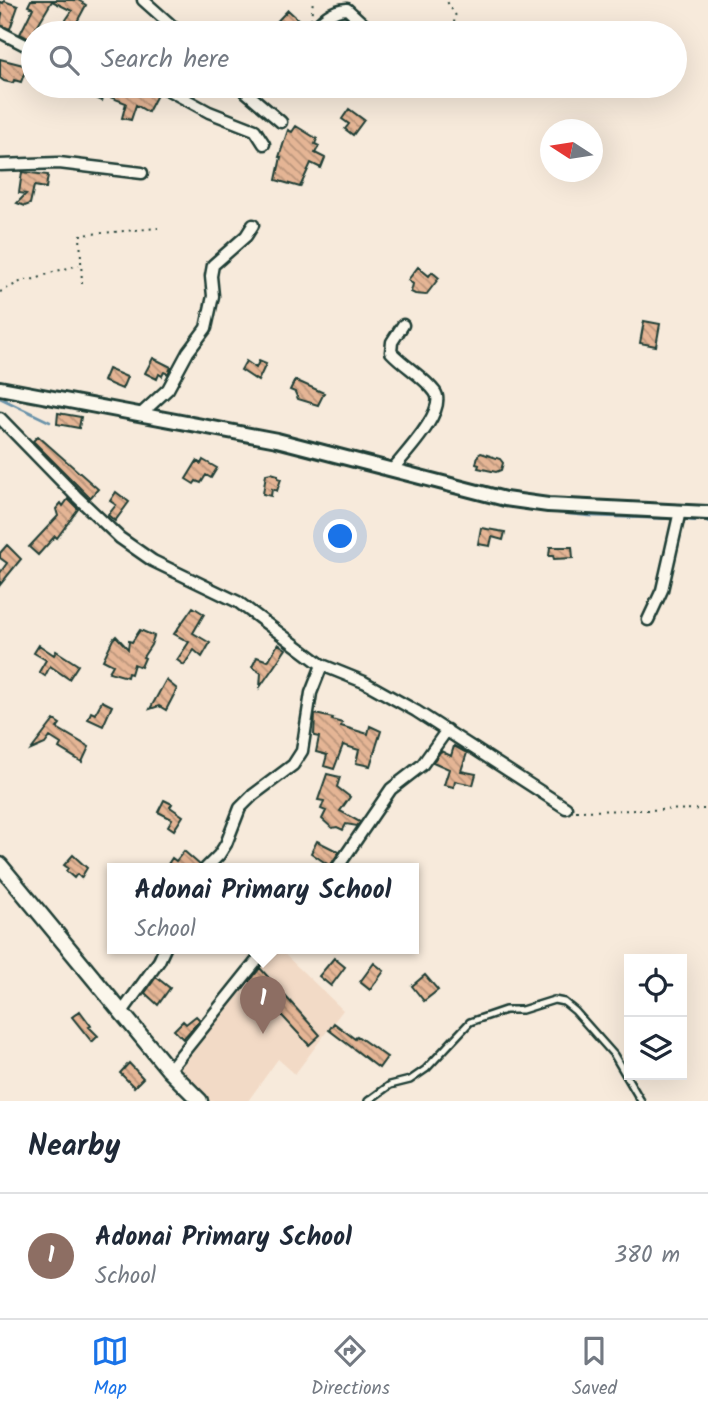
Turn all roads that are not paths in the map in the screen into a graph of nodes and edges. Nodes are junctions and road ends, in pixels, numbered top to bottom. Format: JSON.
{"nodes":[{"id":1,"x":143,"y":0,"type":"edge"},
{"id":2,"x":167,"y":21,"type":"edge"},
{"id":3,"x":320,"y":21,"type":"edge"},
{"id":4,"x":360,"y":21,"type":"edge"},
{"id":5,"x":0,"y":32,"type":"edge"},
{"id":6,"x":21,"y":42,"type":"edge"},
{"id":7,"x":183,"y":98,"type":"edge"},
{"id":8,"x":254,"y":98,"type":"edge"},
{"id":9,"x":281,"y":122,"type":"dead end"},
{"id":10,"x":264,"y":144,"type":"dead end"},
{"id":11,"x":0,"y":165,"type":"edge"},
{"id":12,"x":142,"y":173,"type":"dead end"},
{"id":13,"x":253,"y":225,"type":"dead end"},
{"id":14,"x":403,"y":325,"type":"dead end"},
{"id":15,"x":0,"y":388,"type":"edge"},
{"id":16,"x":141,"y":414,"type":"junction"},
{"id":17,"x":0,"y":418,"type":"edge"},
{"id":18,"x":392,"y":470,"type":"junction"},
{"id":19,"x":680,"y":512,"type":"junction"},
{"id":20,"x":708,"y":513,"type":"edge"},
{"id":21,"x":648,"y":620,"type":"dead end"},
{"id":22,"x":322,"y":665,"type":"junction"},
{"id":23,"x":447,"y":730,"type":"junction"},
{"id":24,"x":566,"y":808,"type":"road end"},
{"id":25,"x":211,"y":863,"type":"edge"},
{"id":26,"x":340,"y":863,"type":"edge"},
{"id":27,"x":0,"y":865,"type":"edge"},
{"id":28,"x":162,"y":954,"type":"edge"},
{"id":29,"x":262,"y":954,"type":"edge"},
{"id":30,"x":122,"y":1012,"type":"junction"},
{"id":31,"x":169,"y":1070,"type":"junction"},
{"id":32,"x":200,"y":1101,"type":"edge"},
{"id":33,"x":368,"y":1101,"type":"edge"},
{"id":34,"x":641,"y":1101,"type":"edge"}],
"edges":[{"from":1,"to":2,"type":"street"},
{"from":3,"to":4,"type":"street"},
{"from":5,"to":6,"type":"street"},
{"from":7,"to":10,"type":"street"},
{"from":8,"to":9,"type":"street"},
{"from":11,"to":12,"type":"street"},
{"from":13,"to":16,"type":"street"},
{"from":14,"to":18,"type":"street"},
{"from":15,"to":16,"type":"street"},
{"from":16,"to":18,"type":"street"},
{"from":17,"to":22,"type":"street"},
{"from":18,"to":19,"type":"street"},
{"from":19,"to":20,"type":"street"},
{"from":19,"to":21,"type":"street"},
{"from":22,"to":23,"type":"street"},
{"from":22,"to":25,"type":"street"},
{"from":23,"to":24,"type":"street"},
{"from":23,"to":26,"type":"street"},
{"from":27,"to":30,"type":"main road"},
{"from":28,"to":30,"type":"street"},
{"from":29,"to":31,"type":"street"},
{"from":30,"to":31,"type":"main road"},
{"from":31,"to":32,"type":"main road"},
{"from":33,"to":34,"type":"lane"}]}
